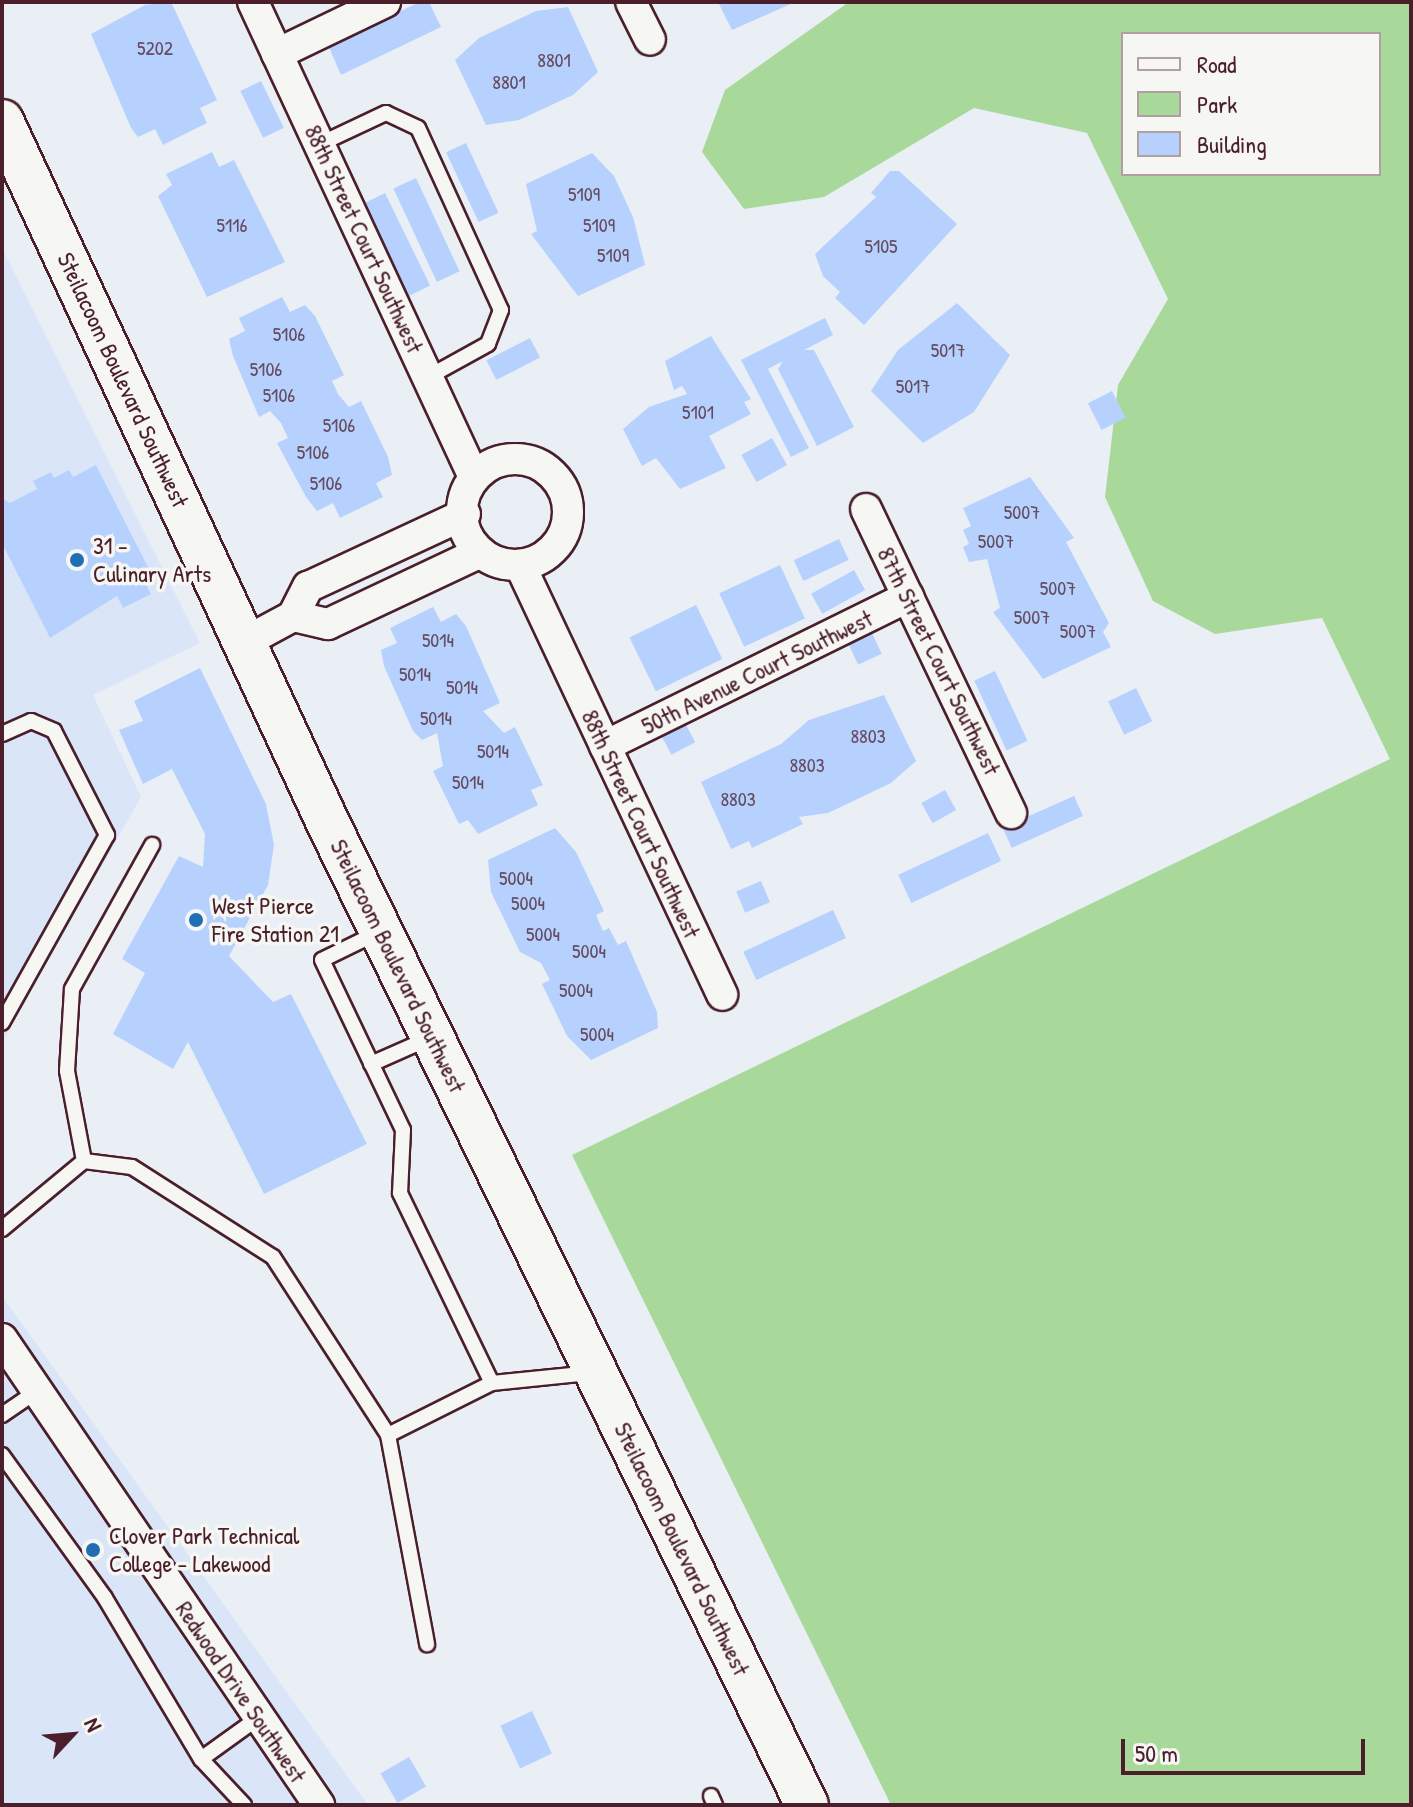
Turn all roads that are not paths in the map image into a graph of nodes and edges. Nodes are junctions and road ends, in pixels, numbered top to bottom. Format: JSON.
{"nodes":[{"id":1,"x":253,"y":2,"type":"edge"},
{"id":2,"x":385,"y":2,"type":"edge"},
{"id":3,"x":631,"y":2,"type":"edge"},
{"id":4,"x":650,"y":40,"type":"dead end"},
{"id":5,"x":277,"y":54,"type":"junction"},
{"id":6,"x":2,"y":121,"type":"edge"},
{"id":7,"x":320,"y":144,"type":"junction"},
{"id":8,"x":428,"y":377,"type":"junction"},
{"id":9,"x":474,"y":477,"type":"junction"},
{"id":10,"x":866,"y":509,"type":"dead end"},
{"id":11,"x":465,"y":514,"type":"junction"},
{"id":12,"x":479,"y":553,"type":"junction"},
{"id":13,"x":520,"y":565,"type":"junction"},
{"id":14,"x":908,"y":597,"type":"junction"},
{"id":15,"x":293,"y":616,"type":"junction"},
{"id":16,"x":245,"y":642,"type":"junction"},
{"id":17,"x":2,"y":734,"type":"edge"},
{"id":18,"x":605,"y":746,"type":"junction"},
{"id":19,"x":1011,"y":813,"type":"dead end"},
{"id":20,"x":152,"y":845,"type":"dead end"},
{"id":21,"x":381,"y":931,"type":"junction"},
{"id":22,"x":722,"y":995,"type":"dead end"},
{"id":23,"x":2,"y":1023,"type":"edge"},
{"id":24,"x":432,"y":1037,"type":"junction"},
{"id":25,"x":371,"y":1064,"type":"junction"},
{"id":26,"x":84,"y":1161,"type":"junction"},
{"id":27,"x":2,"y":1229,"type":"edge"},
{"id":28,"x":2,"y":1339,"type":"edge"},
{"id":29,"x":596,"y":1373,"type":"junction"},
{"id":30,"x":492,"y":1383,"type":"junction"},
{"id":31,"x":37,"y":1391,"type":"junction"},
{"id":32,"x":2,"y":1415,"type":"edge"},
{"id":33,"x":388,"y":1435,"type":"junction"},
{"id":34,"x":2,"y":1455,"type":"edge"},
{"id":35,"x":427,"y":1644,"type":"dead end"},
{"id":36,"x":258,"y":1718,"type":"junction"},
{"id":37,"x":201,"y":1759,"type":"junction"},
{"id":38,"x":244,"y":1805,"type":"edge"},
{"id":39,"x":319,"y":1805,"type":"edge"},
{"id":40,"x":807,"y":1805,"type":"edge"}],
"edges":[{"from":1,"to":5,"type":"street","name":"88th Street Court Southwest"},
{"from":2,"to":5,"type":"street"},
{"from":3,"to":4,"type":"street"},
{"from":5,"to":7,"type":"street","name":"88th Street Court Southwest"},
{"from":6,"to":16,"type":"main road","name":"Steilacoom Boulevard Southwest"},
{"from":7,"to":8,"type":"street","name":"88th Street Court Southwest"},
{"from":7,"to":8,"type":"lane"},
{"from":8,"to":9,"type":"street","name":"88th Street Court Southwest"},
{"from":9,"to":11,"type":"street"},
{"from":9,"to":13,"type":"street"},
{"from":10,"to":14,"type":"street","name":"87th Street Court Southwest"},
{"from":11,"to":12,"type":"street"},
{"from":11,"to":15,"type":"street"},
{"from":12,"to":13,"type":"street"},
{"from":12,"to":15,"type":"street"},
{"from":13,"to":18,"type":"street","name":"88th Street Court Southwest"},
{"from":14,"to":18,"type":"street","name":"50th Avenue Court Southwest"},
{"from":14,"to":19,"type":"street","name":"87th Street Court Southwest"},
{"from":15,"to":16,"type":"street"},
{"from":16,"to":21,"type":"main road","name":"Steilacoom Boulevard Southwest"},
{"from":17,"to":23,"type":"lane"},
{"from":18,"to":22,"type":"street","name":"88th Street Court Southwest"},
{"from":20,"to":26,"type":"lane"},
{"from":21,"to":24,"type":"main road","name":"Steilacoom Boulevard Southwest"},
{"from":21,"to":25,"type":"lane"},
{"from":24,"to":25,"type":"lane"},
{"from":24,"to":29,"type":"main road","name":"Steilacoom Boulevard Southwest"},
{"from":25,"to":30,"type":"lane"},
{"from":26,"to":27,"type":"lane"},
{"from":26,"to":33,"type":"lane"},
{"from":28,"to":31,"type":"street","name":"Redwood Drive Southwest"},
{"from":29,"to":30,"type":"lane"},
{"from":29,"to":40,"type":"main road","name":"Steilacoom Boulevard Southwest"},
{"from":30,"to":33,"type":"lane"},
{"from":31,"to":32,"type":"lane"},
{"from":31,"to":36,"type":"street","name":"Redwood Drive Southwest"},
{"from":33,"to":35,"type":"lane"},
{"from":34,"to":37,"type":"lane"},
{"from":36,"to":37,"type":"lane"},
{"from":36,"to":39,"type":"street","name":"Redwood Drive Southwest"},
{"from":37,"to":38,"type":"lane"}]}
